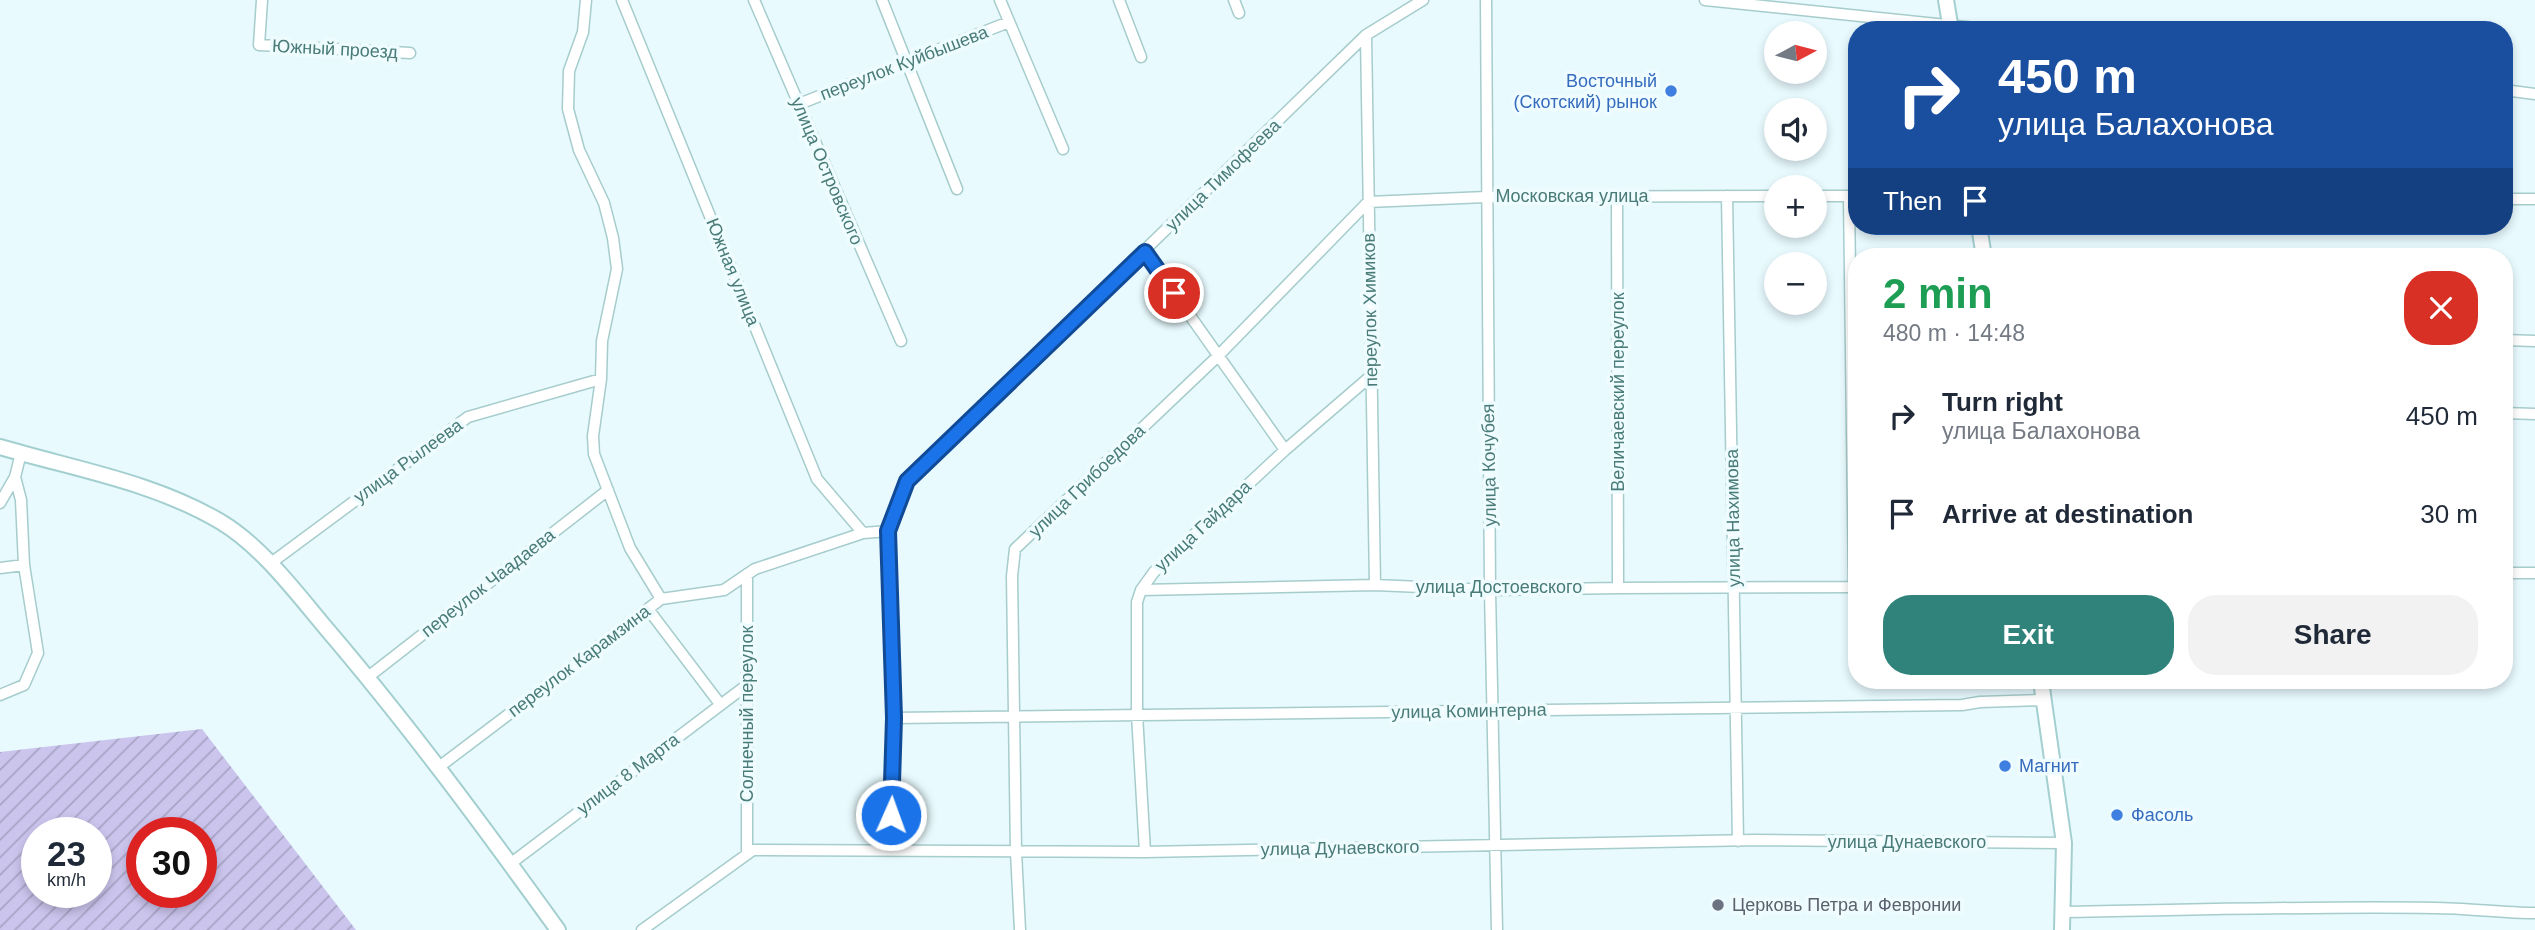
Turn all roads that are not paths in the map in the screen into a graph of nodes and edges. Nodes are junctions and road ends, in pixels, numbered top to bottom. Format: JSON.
{"nodes":[{"id":1,"x":262,"y":0,"type":"edge"},
{"id":2,"x":586,"y":0,"type":"edge"},
{"id":3,"x":622,"y":0,"type":"edge"},
{"id":4,"x":754,"y":0,"type":"edge"},
{"id":5,"x":882,"y":0,"type":"edge"},
{"id":6,"x":1000,"y":0,"type":"edge"},
{"id":7,"x":1119,"y":0,"type":"edge"},
{"id":8,"x":1234,"y":0,"type":"edge"},
{"id":9,"x":1423,"y":0,"type":"edge"},
{"id":10,"x":1486,"y":0,"type":"edge"},
{"id":11,"x":1705,"y":0,"type":"edge"},
{"id":12,"x":1946,"y":0,"type":"edge"},
{"id":13,"x":1239,"y":13,"type":"dead end"},
{"id":14,"x":1896,"y":21,"type":"edge"},
{"id":15,"x":1950,"y":21,"type":"edge"},
{"id":16,"x":1009,"y":22,"type":"junction"},
{"id":17,"x":1366,"y":35,"type":"junction"},
{"id":18,"x":410,"y":52,"type":"dead end"},
{"id":19,"x":1141,"y":57,"type":"dead end"},
{"id":20,"x":907,"y":62,"type":"junction"},
{"id":21,"x":2513,"y":91,"type":"edge"},
{"id":22,"x":2535,"y":93,"type":"edge"},
{"id":23,"x":799,"y":104,"type":"junction"},
{"id":24,"x":1063,"y":149,"type":"dead end"},
{"id":25,"x":957,"y":189,"type":"dead end"},
{"id":26,"x":1617,"y":196,"type":"junction"},
{"id":27,"x":1727,"y":196,"type":"junction"},
{"id":28,"x":1764,"y":196,"type":"edge"},
{"id":29,"x":1827,"y":196,"type":"edge"},
{"id":30,"x":1848,"y":196,"type":"edge"},
{"id":31,"x":1486,"y":197,"type":"junction"},
{"id":32,"x":2513,"y":199,"type":"edge"},
{"id":33,"x":2535,"y":199,"type":"edge"},
{"id":34,"x":1368,"y":202,"type":"junction"},
{"id":35,"x":1145,"y":252,"type":"junction"},
{"id":36,"x":2513,"y":340,"type":"edge"},
{"id":37,"x":901,"y":341,"type":"dead end"},
{"id":38,"x":2535,"y":341,"type":"edge"},
{"id":39,"x":1218,"y":355,"type":"junction"},
{"id":40,"x":1372,"y":375,"type":"junction"},
{"id":41,"x":601,"y":379,"type":"junction"},
{"id":42,"x":2513,"y":413,"type":"edge"},
{"id":43,"x":2535,"y":414,"type":"edge"},
{"id":44,"x":0,"y":447,"type":"edge"},
{"id":45,"x":1285,"y":450,"type":"junction"},
{"id":46,"x":21,"y":453,"type":"junction"},
{"id":47,"x":15,"y":477,"type":"junction"},
{"id":48,"x":608,"y":490,"type":"junction"},
{"id":49,"x":0,"y":503,"type":"edge"},
{"id":50,"x":888,"y":531,"type":"junction"},
{"id":51,"x":863,"y":533,"type":"junction"},
{"id":52,"x":271,"y":563,"type":"junction"},
{"id":53,"x":24,"y":565,"type":"junction"},
{"id":54,"x":0,"y":568,"type":"edge"},
{"id":55,"x":2513,"y":573,"type":"edge"},
{"id":56,"x":2535,"y":573,"type":"edge"},
{"id":57,"x":747,"y":574,"type":"junction"},
{"id":58,"x":1374,"y":585,"type":"junction"},
{"id":59,"x":1618,"y":587,"type":"junction"},
{"id":60,"x":1734,"y":587,"type":"junction"},
{"id":61,"x":1848,"y":587,"type":"edge"},
{"id":62,"x":1141,"y":590,"type":"junction"},
{"id":63,"x":1490,"y":590,"type":"junction"},
{"id":64,"x":661,"y":600,"type":"junction"},
{"id":65,"x":648,"y":609,"type":"junction"},
{"id":66,"x":368,"y":677,"type":"junction"},
{"id":67,"x":747,"y":685,"type":"junction"},
{"id":68,"x":2042,"y":689,"type":"edge"},
{"id":69,"x":0,"y":695,"type":"edge"},
{"id":70,"x":2044,"y":700,"type":"junction"},
{"id":71,"x":720,"y":704,"type":"junction"},
{"id":72,"x":1736,"y":707,"type":"junction"},
{"id":73,"x":1493,"y":711,"type":"junction"},
{"id":74,"x":1138,"y":714,"type":"junction"},
{"id":75,"x":894,"y":718,"type":"junction"},
{"id":76,"x":1016,"y":718,"type":"junction"},
{"id":77,"x":439,"y":767,"type":"junction"},
{"id":78,"x":1738,"y":841,"type":"junction"},
{"id":79,"x":2064,"y":843,"type":"junction"},
{"id":80,"x":1496,"y":845,"type":"junction"},
{"id":81,"x":891,"y":850,"type":"junction"},
{"id":82,"x":1016,"y":852,"type":"junction"},
{"id":83,"x":1145,"y":852,"type":"junction"},
{"id":84,"x":747,"y":854,"type":"junction"},
{"id":85,"x":510,"y":864,"type":"junction"},
{"id":86,"x":2063,"y":912,"type":"junction"},
{"id":87,"x":2535,"y":913,"type":"edge"},
{"id":88,"x":558,"y":930,"type":"edge"},
{"id":89,"x":642,"y":930,"type":"edge"},
{"id":90,"x":1020,"y":930,"type":"edge"},
{"id":91,"x":1497,"y":930,"type":"edge"},
{"id":92,"x":2062,"y":930,"type":"edge"}],
"edges":[{"from":1,"to":18,"type":"street","name":"Южный проезд"},
{"from":2,"to":41,"type":"street"},
{"from":3,"to":51,"type":"street","name":"Южная улица"},
{"from":4,"to":23,"type":"street","name":"улица Островского"},
{"from":5,"to":20,"type":"street"},
{"from":6,"to":16,"type":"street"},
{"from":7,"to":19,"type":"street"},
{"from":8,"to":13,"type":"street"},
{"from":9,"to":17,"type":"street","name":"улица Тимофеева"},
{"from":10,"to":31,"type":"street","name":"улица Кочубея"},
{"from":11,"to":14,"type":"street"},
{"from":12,"to":15,"type":"main road"},
{"from":16,"to":20,"type":"street","name":"переулок Куйбышева"},
{"from":16,"to":24,"type":"street"},
{"from":17,"to":34,"type":"street","name":"переулок Химиков"},
{"from":17,"to":35,"type":"street","name":"улица Тимофеева"},
{"from":20,"to":23,"type":"street","name":"переулок Куйбышева"},
{"from":20,"to":25,"type":"street"},
{"from":21,"to":22,"type":"street"},
{"from":23,"to":37,"type":"street","name":"улица Островского"},
{"from":26,"to":27,"type":"street","name":"Московская улица"},
{"from":26,"to":31,"type":"street","name":"Московская улица"},
{"from":26,"to":59,"type":"street","name":"Величаевский переулок"},
{"from":27,"to":28,"type":"street","name":"Московская улица"},
{"from":27,"to":60,"type":"street","name":"улица Нахимова"},
{"from":29,"to":30,"type":"street"},
{"from":31,"to":34,"type":"street","name":"Московская улица"},
{"from":31,"to":63,"type":"street","name":"улица Кочубея"},
{"from":32,"to":33,"type":"street"},
{"from":34,"to":39,"type":"street","name":"улица Грибоедова"},
{"from":34,"to":40,"type":"street","name":"переулок Химиков"},
{"from":35,"to":39,"type":"street"},
{"from":35,"to":50,"type":"street","name":"улица Тимофеева"},
{"from":36,"to":38,"type":"street"},
{"from":39,"to":45,"type":"street"},
{"from":39,"to":76,"type":"street","name":"улица Грибоедова"},
{"from":40,"to":45,"type":"street","name":"улица Гайдара"},
{"from":40,"to":58,"type":"street","name":"переулок Химиков"},
{"from":41,"to":48,"type":"street"},
{"from":41,"to":52,"type":"street","name":"улица Рылеева"},
{"from":42,"to":43,"type":"street"},
{"from":44,"to":46,"type":"main road"},
{"from":45,"to":62,"type":"street","name":"улица Гайдара"},
{"from":46,"to":47,"type":"street"},
{"from":46,"to":52,"type":"main road"},
{"from":47,"to":49,"type":"street"},
{"from":47,"to":53,"type":"street"},
{"from":48,"to":64,"type":"street"},
{"from":48,"to":66,"type":"street","name":"переулок Чаадаева"},
{"from":50,"to":51,"type":"street","name":"переулок Карамзина"},
{"from":50,"to":75,"type":"street","name":"улица Тимофеева"},
{"from":51,"to":57,"type":"street","name":"переулок Карамзина"},
{"from":52,"to":66,"type":"main road"},
{"from":53,"to":54,"type":"street"},
{"from":53,"to":69,"type":"street"},
{"from":55,"to":56,"type":"street"},
{"from":57,"to":64,"type":"street","name":"переулок Карамзина"},
{"from":57,"to":67,"type":"street","name":"Солнечный переулок"},
{"from":58,"to":62,"type":"street","name":"улица Достоевского"},
{"from":58,"to":63,"type":"street","name":"улица Достоевского"},
{"from":59,"to":60,"type":"street","name":"улица Достоевского"},
{"from":59,"to":63,"type":"street","name":"улица Достоевского"},
{"from":60,"to":61,"type":"street","name":"улица Достоевского"},
{"from":60,"to":72,"type":"street","name":"улица Нахимова"},
{"from":62,"to":74,"type":"street"},
{"from":63,"to":73,"type":"street","name":"улица Кочубея"},
{"from":64,"to":65,"type":"street","name":"переулок Карамзина"},
{"from":65,"to":71,"type":"street"},
{"from":65,"to":77,"type":"street","name":"переулок Карамзина"},
{"from":66,"to":77,"type":"main road"},
{"from":67,"to":71,"type":"street","name":"улица 8 Марта"},
{"from":67,"to":84,"type":"street","name":"Солнечный переулок"},
{"from":68,"to":70,"type":"main road"},
{"from":70,"to":72,"type":"street","name":"улица Коминтерна"},
{"from":70,"to":79,"type":"main road"},
{"from":71,"to":85,"type":"street","name":"улица 8 Марта"},
{"from":72,"to":73,"type":"street","name":"улица Коминтерна"},
{"from":72,"to":78,"type":"street","name":"улица Нахимова"},
{"from":73,"to":74,"type":"street","name":"улица Коминтерна"},
{"from":73,"to":80,"type":"street","name":"улица Кочубея"},
{"from":74,"to":76,"type":"street","name":"улица Коминтерна"},
{"from":74,"to":83,"type":"street"},
{"from":75,"to":76,"type":"street","name":"улица Коминтерна"},
{"from":75,"to":81,"type":"street","name":"улица Тимофеева"},
{"from":76,"to":82,"type":"street","name":"улица Грибоедова"},
{"from":77,"to":85,"type":"main road"},
{"from":78,"to":79,"type":"street","name":"улица Дунаевского"},
{"from":78,"to":80,"type":"street","name":"улица Дунаевского"},
{"from":79,"to":86,"type":"main road"},
{"from":80,"to":83,"type":"street","name":"улица Дунаевского"},
{"from":80,"to":91,"type":"street","name":"улица Кочубея"},
{"from":81,"to":82,"type":"street","name":"улица Дунаевского"},
{"from":81,"to":84,"type":"street","name":"улица Дунаевского"},
{"from":82,"to":83,"type":"street","name":"улица Дунаевского"},
{"from":82,"to":90,"type":"street","name":"улица Грибоедова"},
{"from":84,"to":89,"type":"street","name":"улица Дунаевского"},
{"from":85,"to":88,"type":"main road"},
{"from":86,"to":87,"type":"street"},
{"from":86,"to":92,"type":"main road"}]}
